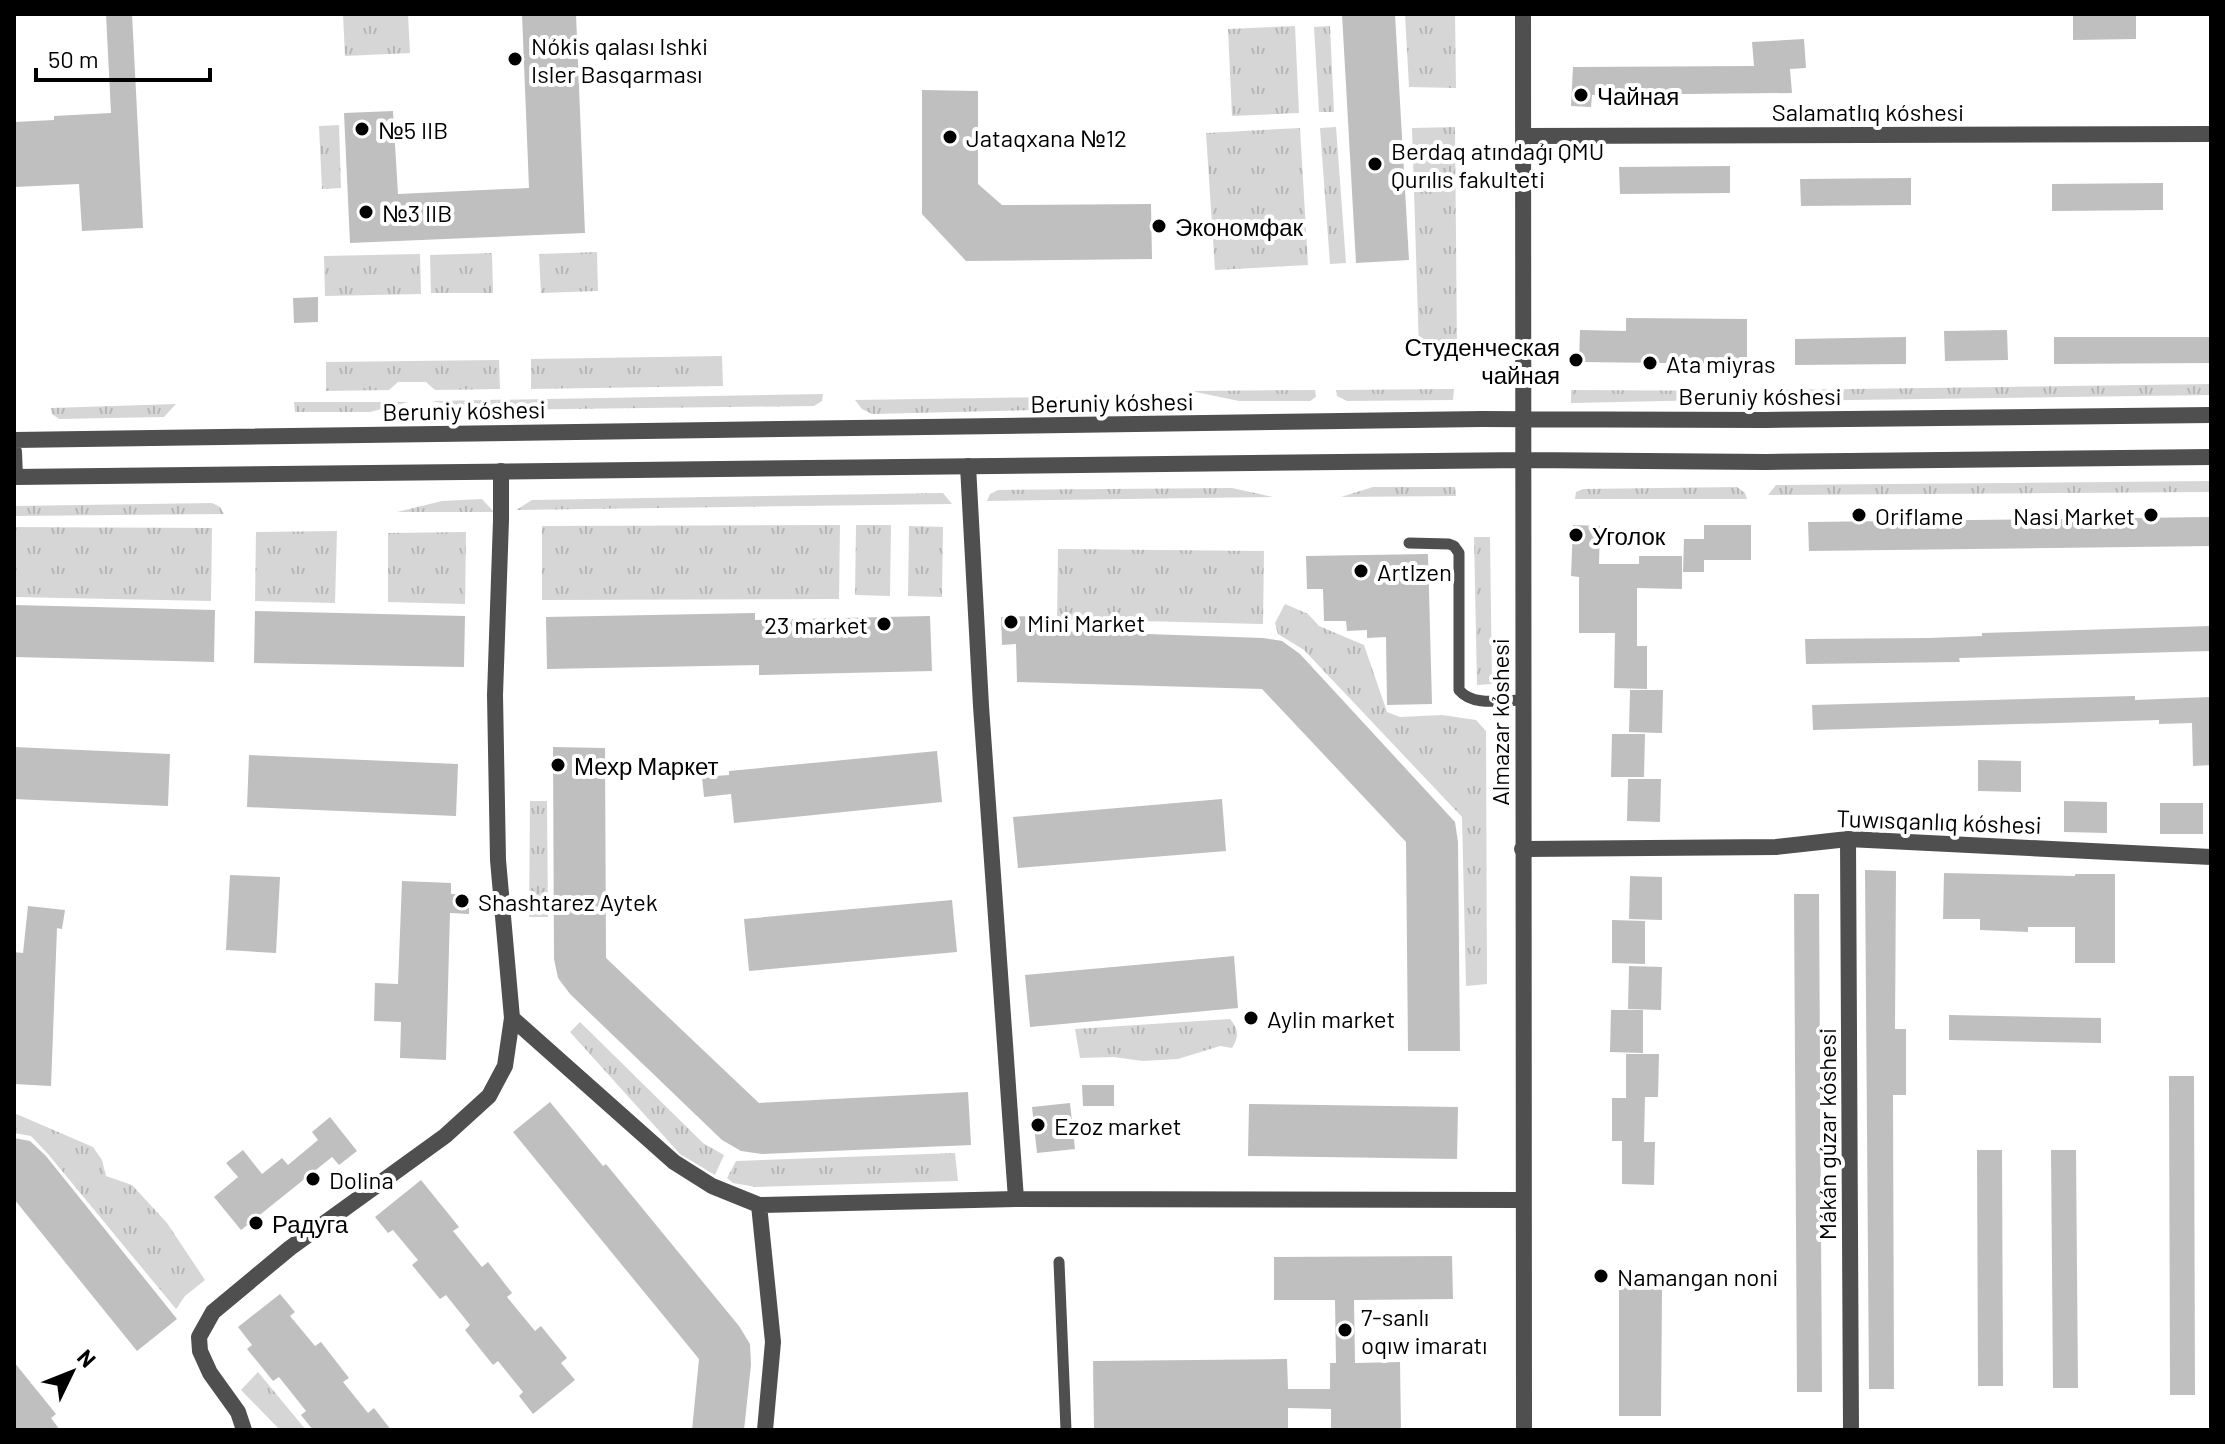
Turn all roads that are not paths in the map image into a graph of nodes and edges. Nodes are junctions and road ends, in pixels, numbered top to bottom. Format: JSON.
{"nodes":[{"id":1,"x":1523,"y":14,"type":"edge"},
{"id":2,"x":2211,"y":134,"type":"edge"},
{"id":3,"x":1525,"y":136,"type":"junction"},
{"id":4,"x":2211,"y":415,"type":"edge"},
{"id":5,"x":1524,"y":420,"type":"junction"},
{"id":6,"x":14,"y":440,"type":"edge"},
{"id":7,"x":14,"y":452,"type":"edge"},
{"id":8,"x":2211,"y":457,"type":"edge"},
{"id":9,"x":1525,"y":460,"type":"junction"},
{"id":10,"x":968,"y":466,"type":"junction"},
{"id":11,"x":501,"y":471,"type":"junction"},
{"id":12,"x":15,"y":477,"type":"edge"},
{"id":13,"x":1409,"y":543,"type":"dead end"},
{"id":14,"x":1522,"y":700,"type":"junction"},
{"id":15,"x":1848,"y":839,"type":"junction"},
{"id":16,"x":1522,"y":849,"type":"junction"},
{"id":17,"x":2211,"y":857,"type":"edge"},
{"id":18,"x":512,"y":1018,"type":"junction"},
{"id":19,"x":1016,"y":1199,"type":"junction"},
{"id":20,"x":1523,"y":1200,"type":"junction"},
{"id":21,"x":759,"y":1205,"type":"junction"},
{"id":22,"x":1059,"y":1262,"type":"dead end"},
{"id":23,"x":244,"y":1430,"type":"edge"},
{"id":24,"x":765,"y":1430,"type":"edge"},
{"id":25,"x":1066,"y":1430,"type":"edge"},
{"id":26,"x":1524,"y":1430,"type":"edge"},
{"id":27,"x":1851,"y":1430,"type":"edge"}],
"edges":[{"from":1,"to":3,"type":"street","name":"Almazar kóshesi"},
{"from":2,"to":3,"type":"street","name":"Salamatlıq kóshesi"},
{"from":3,"to":5,"type":"street","name":"Almazar kóshesi"},
{"from":4,"to":5,"type":"street","name":"Beruniy kóshesi"},
{"from":5,"to":6,"type":"street","name":"Beruniy kóshesi"},
{"from":5,"to":9,"type":"street","name":"Almazar kóshesi"},
{"from":7,"to":12,"type":"street"},
{"from":8,"to":9,"type":"street"},
{"from":9,"to":10,"type":"street"},
{"from":9,"to":14,"type":"street","name":"Almazar kóshesi"},
{"from":10,"to":11,"type":"street"},
{"from":10,"to":19,"type":"street"},
{"from":11,"to":12,"type":"street"},
{"from":11,"to":18,"type":"street"},
{"from":13,"to":14,"type":"lane"},
{"from":14,"to":16,"type":"street","name":"Almazar kóshesi"},
{"from":15,"to":16,"type":"street","name":"Tuwısqanlıq kóshesi"},
{"from":15,"to":17,"type":"street","name":"Tuwısqanlıq kóshesi"},
{"from":15,"to":27,"type":"street","name":"Mákán gúzar kóshesi"},
{"from":16,"to":20,"type":"street","name":"Almazar kóshesi"},
{"from":18,"to":21,"type":"street"},
{"from":18,"to":23,"type":"street"},
{"from":19,"to":20,"type":"street"},
{"from":19,"to":21,"type":"street"},
{"from":20,"to":26,"type":"street","name":"Almazar kóshesi"},
{"from":21,"to":24,"type":"street"},
{"from":22,"to":25,"type":"lane"}]}
